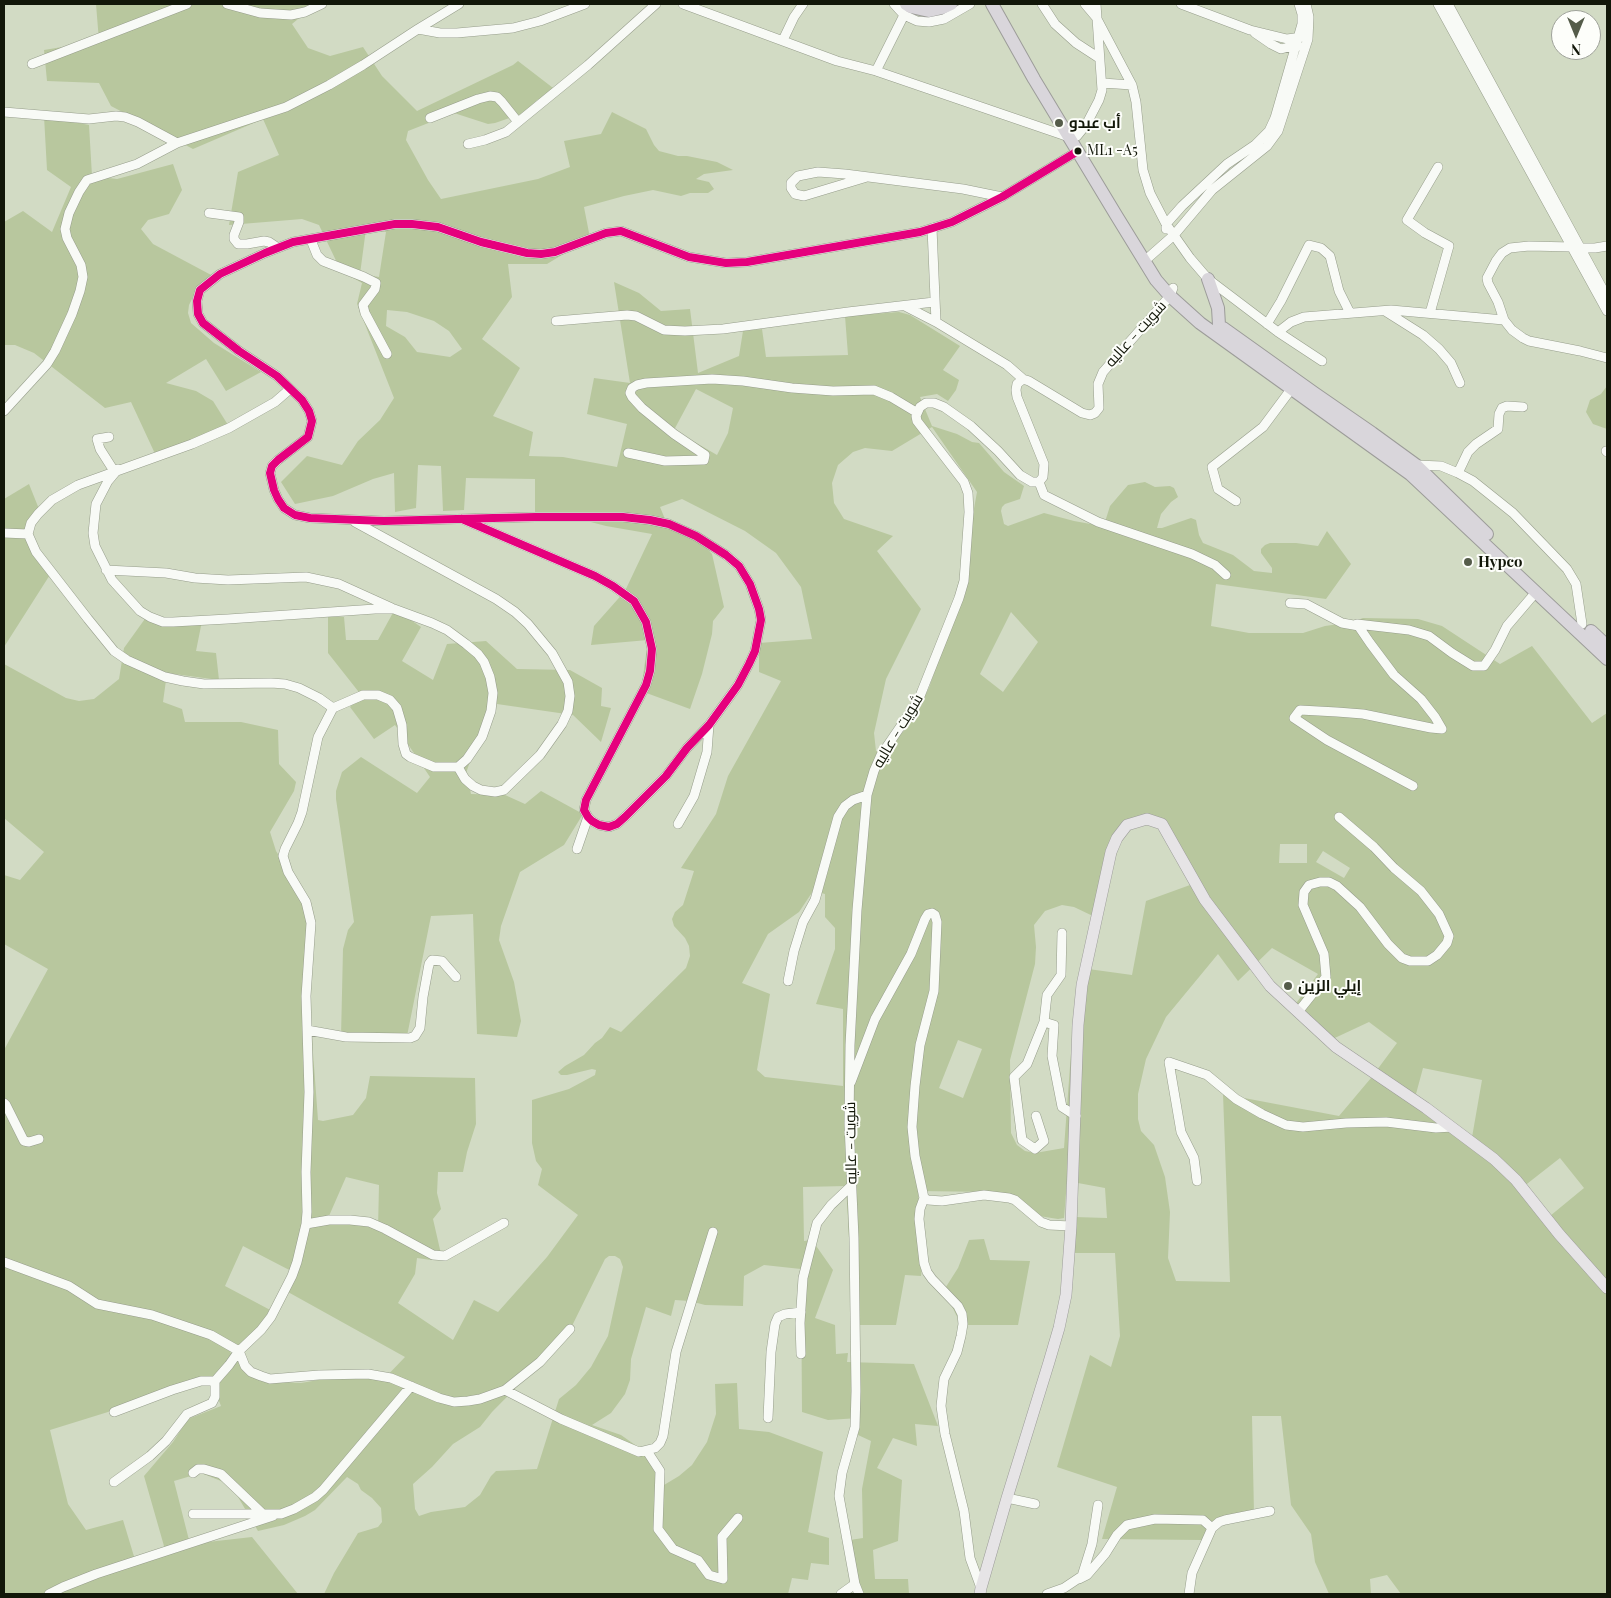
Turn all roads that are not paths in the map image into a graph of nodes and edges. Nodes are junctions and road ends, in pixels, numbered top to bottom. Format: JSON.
{"nodes":[{"id":1,"x":187,"y":4,"type":"edge"},
{"id":2,"x":227,"y":4,"type":"edge"},
{"id":3,"x":322,"y":4,"type":"edge"},
{"id":4,"x":458,"y":4,"type":"edge"},
{"id":5,"x":585,"y":4,"type":"edge"},
{"id":6,"x":656,"y":4,"type":"edge"},
{"id":7,"x":683,"y":4,"type":"edge"},
{"id":8,"x":803,"y":4,"type":"edge"},
{"id":9,"x":894,"y":4,"type":"edge"},
{"id":10,"x":951,"y":4,"type":"edge"},
{"id":11,"x":970,"y":4,"type":"edge"},
{"id":12,"x":992,"y":4,"type":"edge"},
{"id":13,"x":999,"y":4,"type":"edge"},
{"id":14,"x":1042,"y":4,"type":"edge"},
{"id":15,"x":1085,"y":4,"type":"edge"},
{"id":16,"x":1096,"y":4,"type":"edge"},
{"id":17,"x":1181,"y":4,"type":"edge"},
{"id":18,"x":1300,"y":4,"type":"edge"},
{"id":19,"x":1306,"y":4,"type":"edge"},
{"id":20,"x":1438,"y":4,"type":"edge"},
{"id":21,"x":1448,"y":4,"type":"edge"},
{"id":22,"x":905,"y":10,"type":"edge"},
{"id":23,"x":1096,"y":17,"type":"junction"},
{"id":24,"x":1453,"y":22,"type":"junction"},
{"id":25,"x":418,"y":29,"type":"junction"},
{"id":26,"x":1250,"y":30,"type":"junction"},
{"id":27,"x":783,"y":40,"type":"junction"},
{"id":28,"x":1302,"y":42,"type":"junction"},
{"id":29,"x":1281,"y":49,"type":"junction"},
{"id":30,"x":1099,"y":58,"type":"junction"},
{"id":31,"x":32,"y":64,"type":"dead end"},
{"id":32,"x":876,"y":71,"type":"junction"},
{"id":33,"x":1288,"y":71,"type":"junction"},
{"id":34,"x":1102,"y":84,"type":"junction"},
{"id":35,"x":1132,"y":85,"type":"junction"},
{"id":36,"x":4,"y":112,"type":"edge"},
{"id":37,"x":430,"y":118,"type":"dead end"},
{"id":38,"x":518,"y":122,"type":"junction"},
{"id":39,"x":1073,"y":137,"type":"junction"},
{"id":40,"x":177,"y":144,"type":"junction"},
{"id":41,"x":468,"y":144,"type":"dead end"},
{"id":42,"x":1078,"y":151,"type":"junction"},
{"id":43,"x":1438,"y":167,"type":"dead end"},
{"id":44,"x":867,"y":177,"type":"junction"},
{"id":45,"x":1002,"y":197,"type":"junction"},
{"id":46,"x":209,"y":213,"type":"dead end"},
{"id":47,"x":1166,"y":224,"type":"junction"},
{"id":48,"x":932,"y":228,"type":"junction"},
{"id":49,"x":1171,"y":238,"type":"junction"},
{"id":50,"x":311,"y":240,"type":"junction"},
{"id":51,"x":1607,"y":246,"type":"edge"},
{"id":52,"x":278,"y":248,"type":"junction"},
{"id":53,"x":1576,"y":248,"type":"junction"},
{"id":54,"x":1149,"y":257,"type":"junction"},
{"id":55,"x":1208,"y":279,"type":"junction"},
{"id":56,"x":1172,"y":292,"type":"junction"},
{"id":57,"x":1607,"y":297,"type":"edge"},
{"id":58,"x":934,"y":302,"type":"junction"},
{"id":59,"x":905,"y":306,"type":"junction"},
{"id":60,"x":1384,"y":310,"type":"junction"},
{"id":61,"x":1607,"y":311,"type":"edge"},
{"id":62,"x":1350,"y":313,"type":"junction"},
{"id":63,"x":1430,"y":313,"type":"junction"},
{"id":64,"x":1504,"y":320,"type":"junction"},
{"id":65,"x":556,"y":321,"type":"dead end"},
{"id":66,"x":936,"y":322,"type":"junction"},
{"id":67,"x":1267,"y":324,"type":"junction"},
{"id":68,"x":1218,"y":325,"type":"junction"},
{"id":69,"x":1278,"y":332,"type":"junction"},
{"id":70,"x":386,"y":354,"type":"dead end"},
{"id":71,"x":1607,"y":358,"type":"edge"},
{"id":72,"x":1322,"y":361,"type":"dead end"},
{"id":73,"x":1023,"y":379,"type":"junction"},
{"id":74,"x":1460,"y":382,"type":"dead end"},
{"id":75,"x":1292,"y":388,"type":"junction"},
{"id":76,"x":290,"y":389,"type":"junction"},
{"id":77,"x":1313,"y":398,"type":"junction"},
{"id":78,"x":1523,"y":407,"type":"dead end"},
{"id":79,"x":4,"y":411,"type":"edge"},
{"id":80,"x":916,"y":412,"type":"junction"},
{"id":81,"x":109,"y":437,"type":"dead end"},
{"id":82,"x":628,"y":453,"type":"dead end"},
{"id":83,"x":1416,"y":466,"type":"junction"},
{"id":84,"x":116,"y":470,"type":"junction"},
{"id":85,"x":1458,"y":473,"type":"junction"},
{"id":86,"x":1039,"y":482,"type":"junction"},
{"id":87,"x":1236,"y":501,"type":"dead end"},
{"id":88,"x":462,"y":519,"type":"junction"},
{"id":89,"x":353,"y":521,"type":"junction"},
{"id":90,"x":4,"y":533,"type":"edge"},
{"id":91,"x":28,"y":534,"type":"junction"},
{"id":92,"x":1502,"y":554,"type":"junction"},
{"id":93,"x":106,"y":570,"type":"junction"},
{"id":94,"x":1226,"y":575,"type":"dead end"},
{"id":95,"x":1536,"y":592,"type":"junction"},
{"id":96,"x":1290,"y":603,"type":"dead end"},
{"id":97,"x":394,"y":609,"type":"junction"},
{"id":98,"x":1582,"y":624,"type":"junction"},
{"id":99,"x":1359,"y":626,"type":"junction"},
{"id":100,"x":1607,"y":646,"type":"edge"},
{"id":101,"x":1607,"y":659,"type":"edge"},
{"id":102,"x":333,"y":708,"type":"junction"},
{"id":103,"x":709,"y":725,"type":"junction"},
{"id":104,"x":458,"y":767,"type":"junction"},
{"id":105,"x":1413,"y":786,"type":"dead end"},
{"id":106,"x":867,"y":795,"type":"junction"},
{"id":107,"x":588,"y":817,"type":"junction"},
{"id":108,"x":1340,"y":817,"type":"dead end"},
{"id":109,"x":678,"y":824,"type":"dead end"},
{"id":110,"x":577,"y":849,"type":"dead end"},
{"id":111,"x":1062,"y":933,"type":"dead end"},
{"id":112,"x":456,"y":977,"type":"dead end"},
{"id":113,"x":788,"y":981,"type":"dead end"},
{"id":114,"x":1298,"y":1012,"type":"junction"},
{"id":115,"x":1044,"y":1022,"type":"junction"},
{"id":116,"x":307,"y":1030,"type":"junction"},
{"id":117,"x":850,"y":1086,"type":"junction"},
{"id":118,"x":4,"y":1103,"type":"edge"},
{"id":119,"x":1036,"y":1116,"type":"dead end"},
{"id":120,"x":1076,"y":1116,"type":"junction"},
{"id":121,"x":1453,"y":1127,"type":"junction"},
{"id":122,"x":39,"y":1139,"type":"dead end"},
{"id":123,"x":1197,"y":1181,"type":"dead end"},
{"id":124,"x":851,"y":1186,"type":"junction"},
{"id":125,"x":924,"y":1198,"type":"junction"},
{"id":126,"x":504,"y":1223,"type":"dead end"},
{"id":127,"x":306,"y":1224,"type":"junction"},
{"id":128,"x":1071,"y":1226,"type":"junction"},
{"id":129,"x":713,"y":1232,"type":"dead end"},
{"id":130,"x":4,"y":1262,"type":"edge"},
{"id":131,"x":1607,"y":1288,"type":"edge"},
{"id":132,"x":801,"y":1312,"type":"junction"},
{"id":133,"x":570,"y":1328,"type":"dead end"},
{"id":134,"x":239,"y":1351,"type":"junction"},
{"id":135,"x":801,"y":1354,"type":"dead end"},
{"id":136,"x":214,"y":1381,"type":"junction"},
{"id":137,"x":411,"y":1386,"type":"junction"},
{"id":138,"x":505,"y":1390,"type":"junction"},
{"id":139,"x":114,"y":1412,"type":"dead end"},
{"id":140,"x":768,"y":1418,"type":"dead end"},
{"id":141,"x":647,"y":1451,"type":"junction"},
{"id":142,"x":193,"y":1473,"type":"dead end"},
{"id":143,"x":114,"y":1482,"type":"dead end"},
{"id":144,"x":1007,"y":1498,"type":"junction"},
{"id":145,"x":1034,"y":1504,"type":"dead end"},
{"id":146,"x":1098,"y":1505,"type":"dead end"},
{"id":147,"x":1270,"y":1511,"type":"dead end"},
{"id":148,"x":193,"y":1514,"type":"dead end"},
{"id":149,"x":263,"y":1514,"type":"junction"},
{"id":150,"x":281,"y":1514,"type":"junction"},
{"id":151,"x":738,"y":1518,"type":"dead end"},
{"id":152,"x":1212,"y":1528,"type":"junction"},
{"id":153,"x":1079,"y":1579,"type":"junction"},
{"id":154,"x":855,"y":1584,"type":"junction"},
{"id":155,"x":981,"y":1591,"type":"edge"},
{"id":156,"x":49,"y":1594,"type":"edge"},
{"id":157,"x":841,"y":1594,"type":"edge"},
{"id":158,"x":859,"y":1594,"type":"edge"},
{"id":159,"x":1047,"y":1594,"type":"edge"},
{"id":160,"x":1189,"y":1594,"type":"edge"}],
"edges":[{"from":1,"to":31,"type":"street"},
{"from":2,"to":3,"type":"street"},
{"from":4,"to":25,"type":"street"},
{"from":5,"to":25,"type":"street"},
{"from":6,"to":38,"type":"street"},
{"from":7,"to":27,"type":"street"},
{"from":8,"to":27,"type":"street"},
{"from":9,"to":22,"type":"street"},
{"from":10,"to":22,"type":"highway"},
{"from":11,"to":22,"type":"street"},
{"from":12,"to":39,"type":"highway"},
{"from":13,"to":39,"type":"highway"},
{"from":14,"to":30,"type":"street"},
{"from":15,"to":23,"type":"street"},
{"from":16,"to":23,"type":"street"},
{"from":17,"to":26,"type":"street"},
{"from":18,"to":28,"type":"street"},
{"from":19,"to":28,"type":"street"},
{"from":20,"to":24,"type":"street"},
{"from":21,"to":24,"type":"street"},
{"from":22,"to":32,"type":"street"},
{"from":23,"to":30,"type":"street"},
{"from":23,"to":35,"type":"street"},
{"from":24,"to":53,"type":"street"},
{"from":25,"to":40,"type":"street"},
{"from":26,"to":28,"type":"street"},
{"from":26,"to":29,"type":"street"},
{"from":27,"to":32,"type":"street"},
{"from":28,"to":29,"type":"street"},
{"from":28,"to":33,"type":"street"},
{"from":28,"to":49,"type":"street"},
{"from":29,"to":33,"type":"street"},
{"from":30,"to":34,"type":"street"},
{"from":32,"to":39,"type":"street"},
{"from":33,"to":47,"type":"street"},
{"from":34,"to":35,"type":"street"},
{"from":34,"to":39,"type":"street"},
{"from":35,"to":47,"type":"street"},
{"from":36,"to":40,"type":"street"},
{"from":37,"to":38,"type":"street"},
{"from":38,"to":41,"type":"street"},
{"from":39,"to":42,"type":"highway"},
{"from":39,"to":54,"type":"highway"},
{"from":40,"to":79,"type":"street"},
{"from":42,"to":45,"type":"street"},
{"from":42,"to":56,"type":"highway"},
{"from":43,"to":63,"type":"street"},
{"from":44,"to":44,"type":"street"},
{"from":44,"to":45,"type":"street"},
{"from":45,"to":48,"type":"street"},
{"from":46,"to":52,"type":"street"},
{"from":47,"to":49,"type":"street"},
{"from":48,"to":50,"type":"street"},
{"from":48,"to":58,"type":"street"},
{"from":49,"to":54,"type":"street"},
{"from":49,"to":55,"type":"street"},
{"from":50,"to":52,"type":"street"},
{"from":50,"to":70,"type":"street"},
{"from":51,"to":53,"type":"street"},
{"from":52,"to":76,"type":"street"},
{"from":53,"to":57,"type":"street"},
{"from":53,"to":61,"type":"street"},
{"from":53,"to":64,"type":"street"},
{"from":54,"to":56,"type":"highway"},
{"from":55,"to":67,"type":"street"},
{"from":55,"to":68,"type":"highway"},
{"from":56,"to":68,"type":"highway"},
{"from":56,"to":73,"type":"street","name":"شويت - عاليه"},
{"from":56,"to":75,"type":"highway"},
{"from":58,"to":59,"type":"street"},
{"from":58,"to":66,"type":"street"},
{"from":59,"to":65,"type":"street"},
{"from":59,"to":66,"type":"street"},
{"from":60,"to":62,"type":"street"},
{"from":60,"to":63,"type":"street"},
{"from":60,"to":74,"type":"street"},
{"from":62,"to":67,"type":"street"},
{"from":62,"to":69,"type":"street"},
{"from":63,"to":64,"type":"street"},
{"from":64,"to":71,"type":"street"},
{"from":66,"to":73,"type":"street"},
{"from":67,"to":69,"type":"street"},
{"from":68,"to":77,"type":"highway"},
{"from":69,"to":72,"type":"street"},
{"from":73,"to":86,"type":"street"},
{"from":75,"to":77,"type":"highway"},
{"from":75,"to":87,"type":"street"},
{"from":76,"to":84,"type":"street"},
{"from":76,"to":89,"type":"street"},
{"from":77,"to":83,"type":"highway"},
{"from":77,"to":92,"type":"highway"},
{"from":78,"to":85,"type":"street"},
{"from":80,"to":82,"type":"street"},
{"from":80,"to":86,"type":"street"},
{"from":80,"to":106,"type":"street","name":"شويت - عاليه"},
{"from":81,"to":84,"type":"street"},
{"from":83,"to":85,"type":"street"},
{"from":83,"to":92,"type":"highway"},
{"from":84,"to":91,"type":"street"},
{"from":84,"to":93,"type":"street"},
{"from":85,"to":98,"type":"street"},
{"from":86,"to":94,"type":"street"},
{"from":88,"to":89,"type":"street"},
{"from":88,"to":103,"type":"street"},
{"from":88,"to":107,"type":"street"},
{"from":89,"to":104,"type":"street"},
{"from":90,"to":91,"type":"street"},
{"from":91,"to":102,"type":"street"},
{"from":92,"to":95,"type":"highway"},
{"from":92,"to":98,"type":"highway"},
{"from":93,"to":97,"type":"street"},
{"from":93,"to":97,"type":"street"},
{"from":95,"to":99,"type":"street"},
{"from":95,"to":101,"type":"highway"},
{"from":96,"to":99,"type":"street"},
{"from":97,"to":104,"type":"street"},
{"from":98,"to":100,"type":"highway"},
{"from":99,"to":105,"type":"street"},
{"from":102,"to":104,"type":"street"},
{"from":102,"to":116,"type":"street"},
{"from":103,"to":107,"type":"street"},
{"from":103,"to":109,"type":"street"},
{"from":106,"to":113,"type":"street"},
{"from":106,"to":117,"type":"street","name":"شويت - عاليه"},
{"from":107,"to":110,"type":"street"},
{"from":108,"to":114,"type":"street"},
{"from":111,"to":115,"type":"street"},
{"from":112,"to":116,"type":"street"},
{"from":114,"to":120,"type":"main road"},
{"from":114,"to":121,"type":"main road"},
{"from":115,"to":119,"type":"street"},
{"from":115,"to":120,"type":"street"},
{"from":116,"to":127,"type":"street"},
{"from":117,"to":124,"type":"street","name":"شويت - عاليه"},
{"from":117,"to":125,"type":"street"},
{"from":118,"to":122,"type":"street"},
{"from":120,"to":128,"type":"main road"},
{"from":121,"to":123,"type":"street"},
{"from":121,"to":131,"type":"main road"},
{"from":124,"to":132,"type":"street"},
{"from":124,"to":154,"type":"street","name":"شويت - عاليه"},
{"from":125,"to":128,"type":"street"},
{"from":125,"to":155,"type":"street"},
{"from":126,"to":127,"type":"street"},
{"from":127,"to":134,"type":"street"},
{"from":128,"to":144,"type":"main road"},
{"from":129,"to":141,"type":"street"},
{"from":130,"to":134,"type":"street"},
{"from":132,"to":135,"type":"street"},
{"from":132,"to":140,"type":"street"},
{"from":133,"to":138,"type":"street"},
{"from":134,"to":136,"type":"street"},
{"from":134,"to":137,"type":"street"},
{"from":136,"to":139,"type":"street"},
{"from":136,"to":143,"type":"street"},
{"from":137,"to":138,"type":"street"},
{"from":137,"to":150,"type":"street"},
{"from":138,"to":141,"type":"street"},
{"from":141,"to":151,"type":"street"},
{"from":142,"to":149,"type":"street"},
{"from":144,"to":145,"type":"street"},
{"from":144,"to":155,"type":"main road"},
{"from":146,"to":153,"type":"street"},
{"from":147,"to":152,"type":"street"},
{"from":148,"to":149,"type":"street"},
{"from":149,"to":150,"type":"street"},
{"from":150,"to":156,"type":"street"},
{"from":152,"to":153,"type":"street"},
{"from":152,"to":160,"type":"street"},
{"from":153,"to":159,"type":"street"},
{"from":154,"to":157,"type":"street"},
{"from":154,"to":158,"type":"street","name":"شويت - عاليه"}]}
